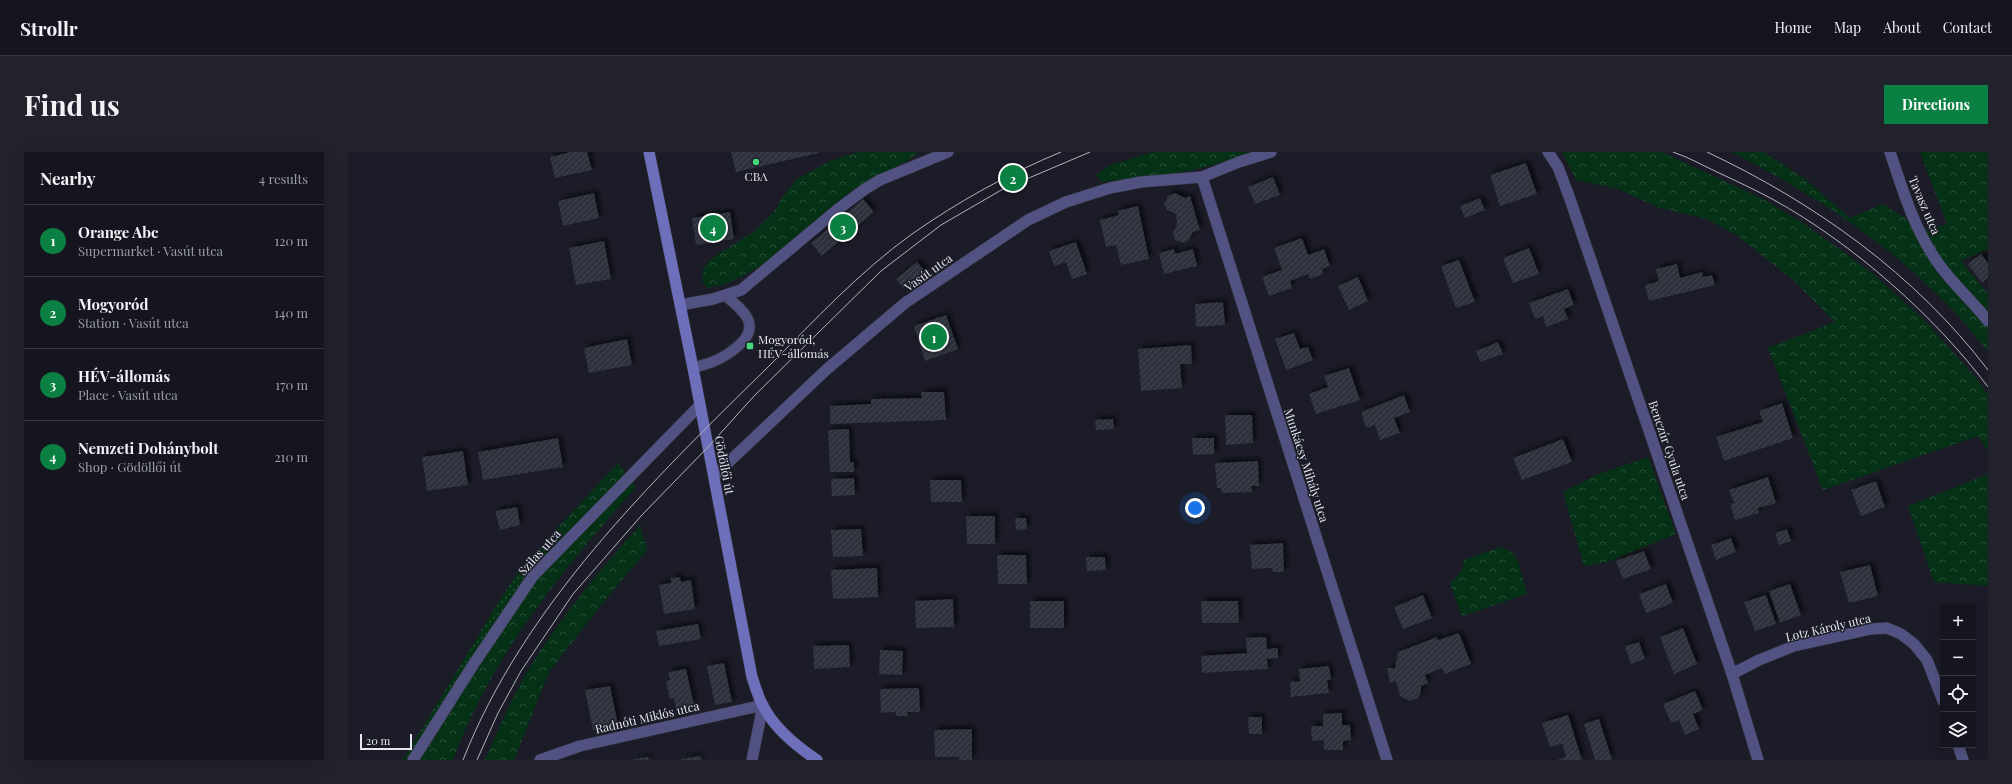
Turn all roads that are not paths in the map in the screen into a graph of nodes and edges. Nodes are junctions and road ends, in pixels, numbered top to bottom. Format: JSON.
{"nodes":[{"id":1,"x":649,"y":152,"type":"edge"},
{"id":2,"x":948,"y":152,"type":"edge"},
{"id":3,"x":1271,"y":152,"type":"edge"},
{"id":4,"x":1548,"y":152,"type":"edge"},
{"id":5,"x":1890,"y":152,"type":"edge"},
{"id":6,"x":1202,"y":177,"type":"junction"},
{"id":7,"x":726,"y":296,"type":"junction"},
{"id":8,"x":680,"y":306,"type":"junction"},
{"id":9,"x":1988,"y":320,"type":"edge"},
{"id":10,"x":693,"y":368,"type":"junction"},
{"id":11,"x":700,"y":405,"type":"junction"},
{"id":12,"x":714,"y":476,"type":"junction"},
{"id":13,"x":1732,"y":674,"type":"junction"},
{"id":14,"x":1940,"y":692,"type":"edge"},
{"id":15,"x":762,"y":705,"type":"junction"},
{"id":16,"x":1959,"y":748,"type":"edge"},
{"id":17,"x":413,"y":760,"type":"edge"},
{"id":18,"x":540,"y":760,"type":"edge"},
{"id":19,"x":752,"y":760,"type":"edge"},
{"id":20,"x":817,"y":760,"type":"edge"},
{"id":21,"x":1387,"y":760,"type":"edge"},
{"id":22,"x":1758,"y":760,"type":"edge"},
{"id":23,"x":1963,"y":760,"type":"edge"}],
"edges":[{"from":1,"to":8,"type":"main road","name":"Gödöllői út"},
{"from":2,"to":7,"type":"street"},
{"from":3,"to":6,"type":"street"},
{"from":4,"to":13,"type":"street","name":"Benczúr Gyula utca"},
{"from":5,"to":9,"type":"street","name":"Tavasz utca"},
{"from":6,"to":12,"type":"street","name":"Vasút utca"},
{"from":6,"to":21,"type":"street","name":"Munkácsy Mihály utca"},
{"from":7,"to":8,"type":"street"},
{"from":7,"to":10,"type":"lane"},
{"from":8,"to":10,"type":"main road","name":"Gödöllői út"},
{"from":10,"to":11,"type":"main road","name":"Gödöllői út"},
{"from":11,"to":12,"type":"main road","name":"Gödöllői út"},
{"from":11,"to":17,"type":"street","name":"Szilas utca"},
{"from":12,"to":15,"type":"main road","name":"Gödöllői út"},
{"from":13,"to":14,"type":"street","name":"Lotz Károly utca"},
{"from":13,"to":22,"type":"street","name":"Benczúr Gyula utca"},
{"from":15,"to":18,"type":"street","name":"Radnóti Miklós utca"},
{"from":15,"to":19,"type":"street"},
{"from":15,"to":20,"type":"main road","name":"Gödöllői út"},
{"from":16,"to":23,"type":"street"}]}
